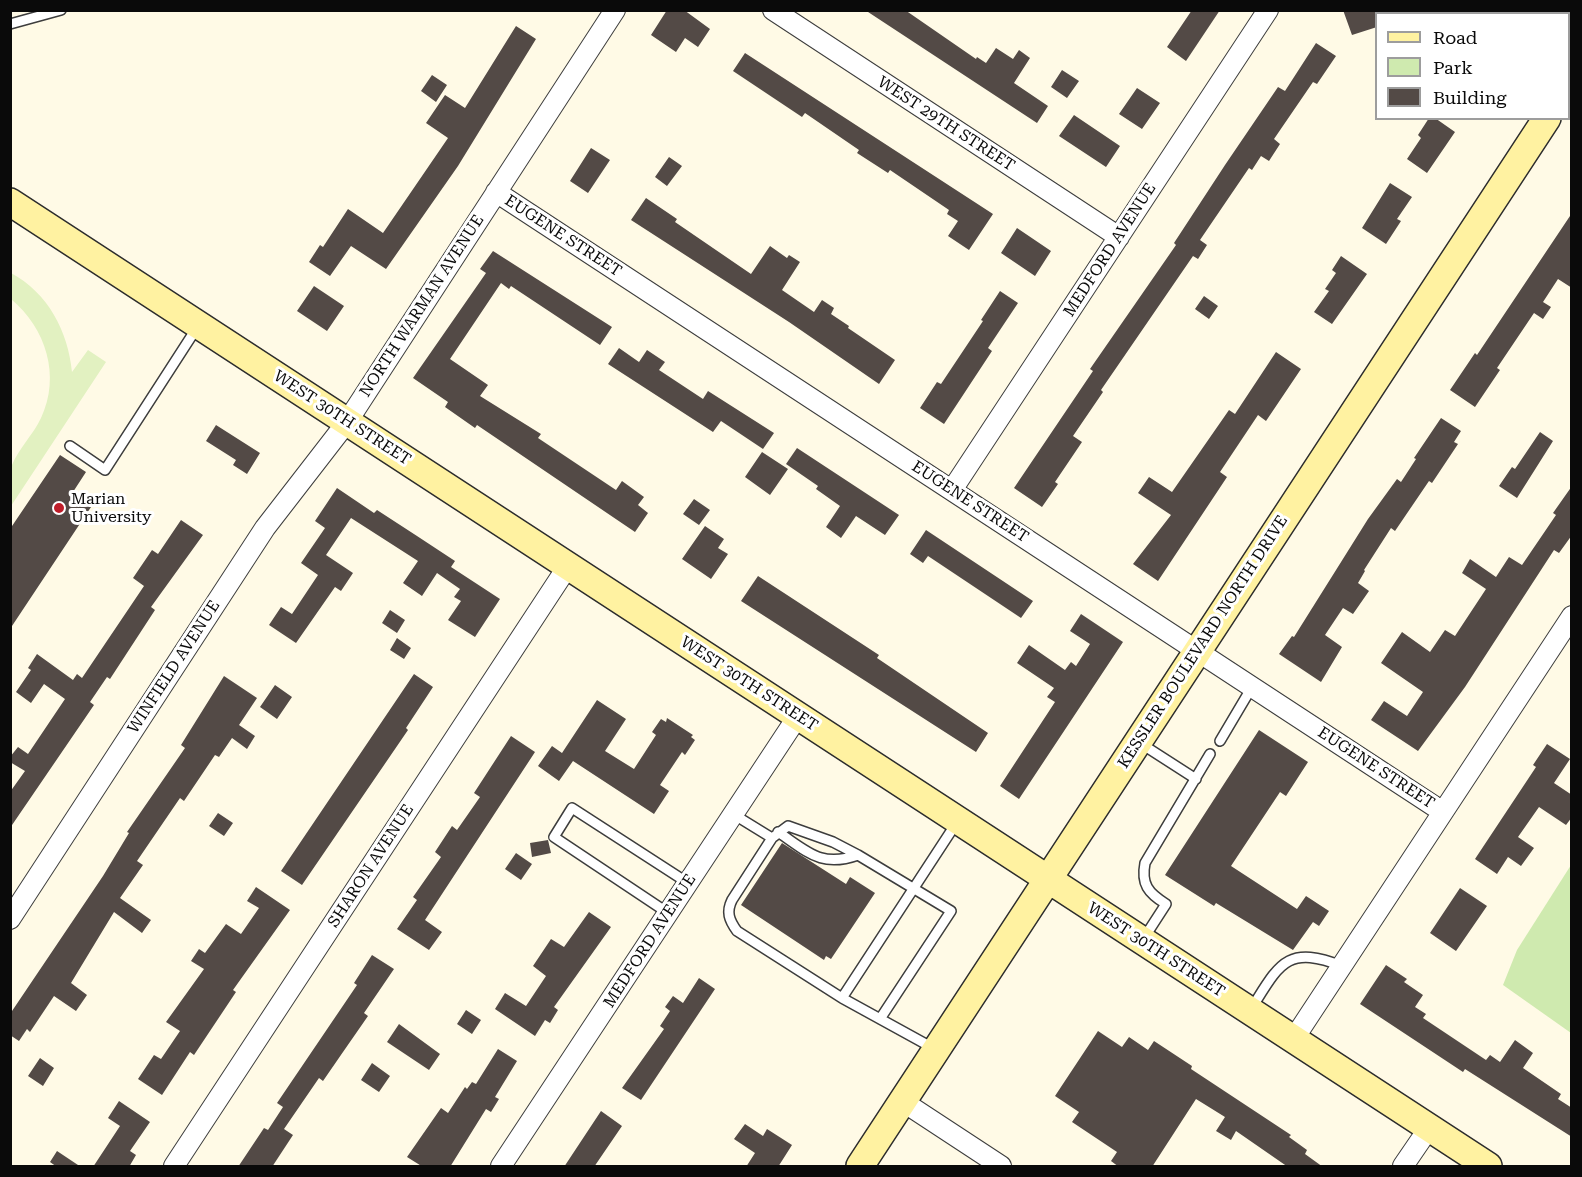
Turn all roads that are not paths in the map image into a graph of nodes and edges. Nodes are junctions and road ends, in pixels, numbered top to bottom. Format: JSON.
{"nodes":[{"id":1,"x":61,"y":10,"type":"edge"},
{"id":2,"x":615,"y":10,"type":"edge"},
{"id":3,"x":773,"y":10,"type":"edge"},
{"id":4,"x":1268,"y":10,"type":"edge"},
{"id":5,"x":10,"y":24,"type":"edge"},
{"id":6,"x":1546,"y":120,"type":"edge"},
{"id":7,"x":496,"y":192,"type":"junction"},
{"id":8,"x":10,"y":202,"type":"edge"},
{"id":9,"x":1119,"y":237,"type":"junction"},
{"id":10,"x":199,"y":324,"type":"junction"},
{"id":11,"x":347,"y":422,"type":"junction"},
{"id":12,"x":70,"y":446,"type":"dead end"},
{"id":13,"x":952,"y":490,"type":"junction"},
{"id":14,"x":568,"y":566,"type":"junction"},
{"id":15,"x":1572,"y":616,"type":"edge"},
{"id":16,"x":1198,"y":651,"type":"junction"},
{"id":17,"x":1252,"y":687,"type":"junction"},
{"id":18,"x":798,"y":716,"type":"junction"},
{"id":19,"x":1220,"y":741,"type":"dead end"},
{"id":20,"x":1138,"y":742,"type":"junction"},
{"id":21,"x":1210,"y":754,"type":"dead end"},
{"id":22,"x":1196,"y":779,"type":"junction"},
{"id":23,"x":1443,"y":812,"type":"junction"},
{"id":24,"x":733,"y":814,"type":"junction"},
{"id":25,"x":958,"y":820,"type":"junction"},
{"id":26,"x":775,"y":835,"type":"junction"},
{"id":27,"x":858,"y":855,"type":"junction"},
{"id":28,"x":1048,"y":879,"type":"junction"},
{"id":29,"x":688,"y":883,"type":"junction"},
{"id":30,"x":914,"y":887,"type":"junction"},
{"id":31,"x":668,"y":914,"type":"junction"},
{"id":32,"x":10,"y":919,"type":"edge"},
{"id":33,"x":1143,"y":941,"type":"junction"},
{"id":34,"x":1342,"y":966,"type":"junction"},
{"id":35,"x":842,"y":998,"type":"junction"},
{"id":36,"x":1250,"y":1011,"type":"junction"},
{"id":37,"x":880,"y":1019,"type":"junction"},
{"id":38,"x":1293,"y":1040,"type":"junction"},
{"id":39,"x":936,"y":1050,"type":"junction"},
{"id":40,"x":902,"y":1101,"type":"junction"},
{"id":41,"x":1429,"y":1128,"type":"junction"},
{"id":42,"x":174,"y":1167,"type":"edge"},
{"id":43,"x":501,"y":1167,"type":"edge"},
{"id":44,"x":860,"y":1167,"type":"edge"},
{"id":45,"x":1001,"y":1167,"type":"edge"},
{"id":46,"x":1403,"y":1167,"type":"edge"},
{"id":47,"x":1488,"y":1167,"type":"edge"}],
"edges":[{"from":1,"to":5,"type":"lane"},
{"from":2,"to":7,"type":"street","name":"NORTH WARMAN AVENUE"},
{"from":3,"to":9,"type":"street","name":"WEST 29TH STREET"},
{"from":4,"to":9,"type":"street","name":"MEDFORD AVENUE"},
{"from":6,"to":16,"type":"main road","name":"KESSLER BOULEVARD NORTH DRIVE"},
{"from":7,"to":11,"type":"street","name":"NORTH WARMAN AVENUE"},
{"from":7,"to":13,"type":"street","name":"EUGENE STREET"},
{"from":8,"to":10,"type":"main road","name":"WEST 30TH STREET"},
{"from":9,"to":13,"type":"street","name":"MEDFORD AVENUE"},
{"from":10,"to":11,"type":"main road","name":"WEST 30TH STREET"},
{"from":10,"to":12,"type":"lane"},
{"from":11,"to":14,"type":"main road","name":"WEST 30TH STREET"},
{"from":11,"to":32,"type":"street","name":"WINFIELD AVENUE"},
{"from":13,"to":16,"type":"street","name":"EUGENE STREET"},
{"from":14,"to":18,"type":"main road","name":"WEST 30TH STREET"},
{"from":14,"to":42,"type":"street","name":"SHARON AVENUE"},
{"from":15,"to":23,"type":"street"},
{"from":16,"to":17,"type":"street","name":"EUGENE STREET"},
{"from":16,"to":20,"type":"main road","name":"KESSLER BOULEVARD NORTH DRIVE"},
{"from":17,"to":19,"type":"lane"},
{"from":17,"to":23,"type":"street","name":"EUGENE STREET"},
{"from":18,"to":24,"type":"street","name":"MEDFORD AVENUE"},
{"from":18,"to":25,"type":"main road","name":"WEST 30TH STREET"},
{"from":20,"to":22,"type":"lane"},
{"from":20,"to":28,"type":"main road","name":"KESSLER BOULEVARD NORTH DRIVE"},
{"from":21,"to":22,"type":"lane"},
{"from":22,"to":33,"type":"lane"},
{"from":23,"to":34,"type":"street"},
{"from":24,"to":26,"type":"lane"},
{"from":24,"to":29,"type":"street","name":"MEDFORD AVENUE"},
{"from":25,"to":28,"type":"main road","name":"WEST 30TH STREET"},
{"from":25,"to":30,"type":"lane"},
{"from":26,"to":27,"type":"lane"},
{"from":26,"to":27,"type":"lane"},
{"from":26,"to":35,"type":"lane"},
{"from":27,"to":30,"type":"lane"},
{"from":28,"to":33,"type":"main road","name":"WEST 30TH STREET"},
{"from":28,"to":39,"type":"main road","name":"KESSLER BOULEVARD NORTH DRIVE"},
{"from":29,"to":31,"type":"street","name":"MEDFORD AVENUE"},
{"from":29,"to":31,"type":"lane"},
{"from":30,"to":35,"type":"lane"},
{"from":30,"to":37,"type":"lane"},
{"from":31,"to":43,"type":"street","name":"MEDFORD AVENUE"},
{"from":33,"to":36,"type":"main road","name":"WEST 30TH STREET"},
{"from":34,"to":36,"type":"lane"},
{"from":34,"to":38,"type":"street"},
{"from":35,"to":37,"type":"lane"},
{"from":36,"to":38,"type":"main road","name":"WEST 30TH STREET"},
{"from":37,"to":39,"type":"lane"},
{"from":38,"to":41,"type":"main road","name":"WEST 30TH STREET"},
{"from":39,"to":40,"type":"main road","name":"KESSLER BOULEVARD NORTH DRIVE"},
{"from":40,"to":44,"type":"main road","name":"KESSLER BOULEVARD NORTH DRIVE"},
{"from":40,"to":45,"type":"street"},
{"from":41,"to":46,"type":"street"},
{"from":41,"to":47,"type":"main road","name":"WEST 30TH STREET"}]}
